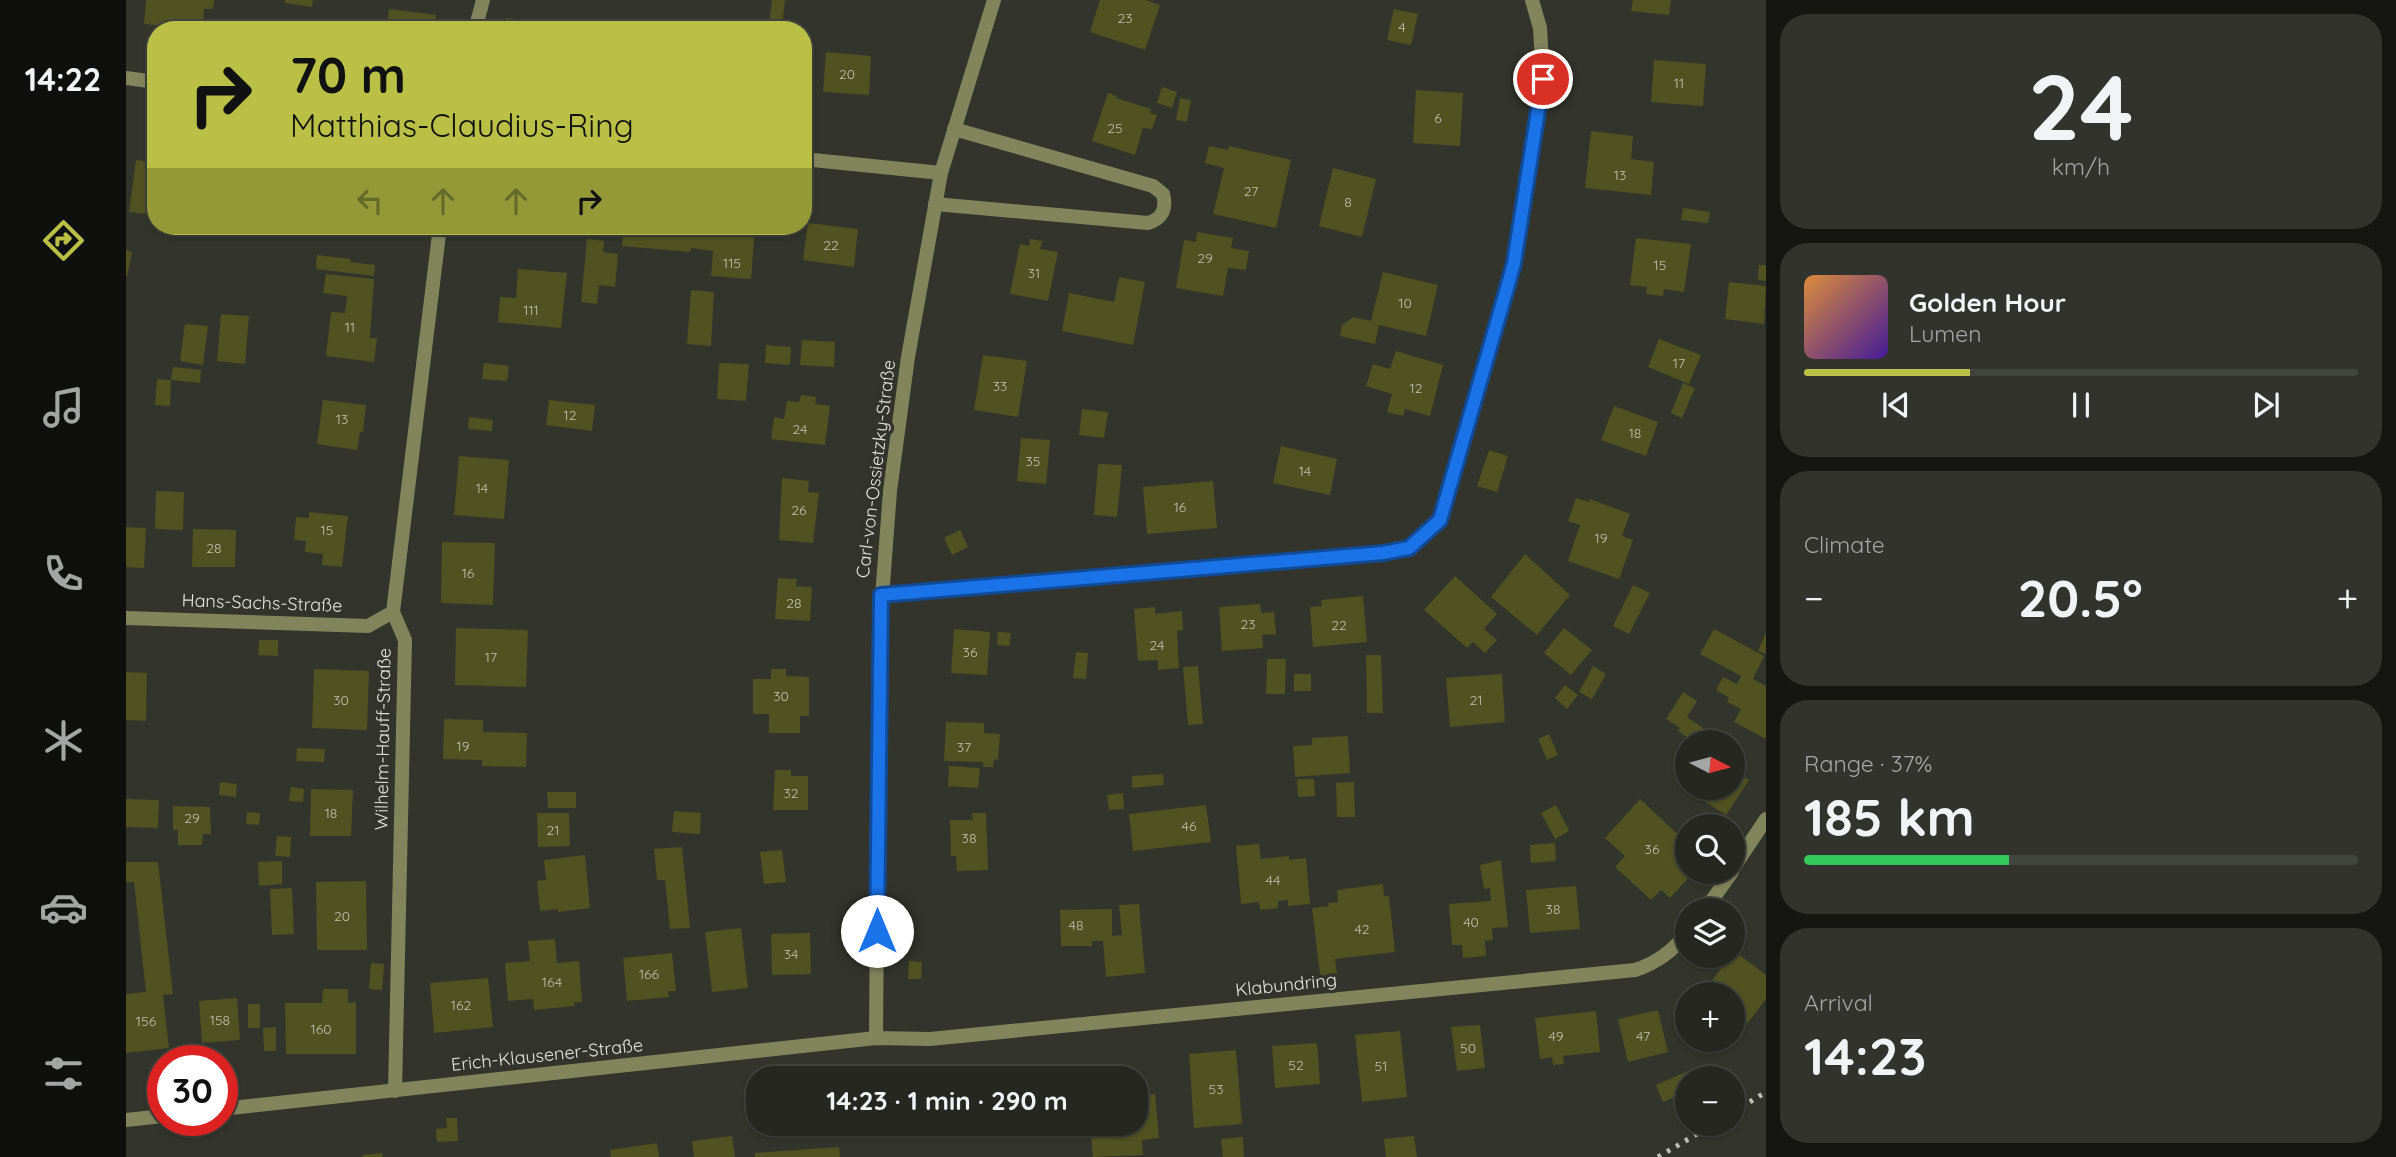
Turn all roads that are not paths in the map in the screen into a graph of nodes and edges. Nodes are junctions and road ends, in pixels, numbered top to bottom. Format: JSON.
{"nodes":[{"id":1,"x":483,"y":0,"type":"edge"},
{"id":2,"x":994,"y":0,"type":"edge"},
{"id":3,"x":1532,"y":0,"type":"edge"},
{"id":4,"x":477,"y":21,"type":"edge"},
{"id":5,"x":126,"y":78,"type":"edge"},
{"id":6,"x":147,"y":81,"type":"edge"},
{"id":7,"x":954,"y":129,"type":"junction"},
{"id":8,"x":812,"y":160,"type":"edge"},
{"id":9,"x":941,"y":173,"type":"junction"},
{"id":10,"x":935,"y":204,"type":"junction"},
{"id":11,"x":439,"y":235,"type":"edge"},
{"id":12,"x":881,"y":595,"type":"junction"},
{"id":13,"x":393,"y":612,"type":"junction"},
{"id":14,"x":126,"y":618,"type":"edge"},
{"id":15,"x":1766,"y":819,"type":"edge"},
{"id":16,"x":1745,"y":851,"type":"edge"},
{"id":17,"x":1675,"y":949,"type":"edge"},
{"id":18,"x":876,"y":1038,"type":"junction"},
{"id":19,"x":395,"y":1091,"type":"junction"},
{"id":20,"x":238,"y":1107,"type":"edge"},
{"id":21,"x":147,"y":1118,"type":"edge"},
{"id":22,"x":126,"y":1120,"type":"edge"}],
"edges":[{"from":1,"to":4,"type":"street"},
{"from":2,"to":7,"type":"street","name":"Carl-von-Ossietzky-Straße"},
{"from":3,"to":12,"type":"street"},
{"from":5,"to":6,"type":"street"},
{"from":7,"to":9,"type":"street","name":"Carl-von-Ossietzky-Straße"},
{"from":7,"to":10,"type":"street"},
{"from":8,"to":9,"type":"street"},
{"from":9,"to":10,"type":"street","name":"Carl-von-Ossietzky-Straße"},
{"from":10,"to":12,"type":"street","name":"Carl-von-Ossietzky-Straße"},
{"from":11,"to":13,"type":"street","name":"Wilhelm-Hauff-Straße"},
{"from":12,"to":18,"type":"street","name":"Carl-von-Ossietzky-Straße"},
{"from":13,"to":14,"type":"street","name":"Hans-Sachs-Straße"},
{"from":13,"to":19,"type":"street","name":"Wilhelm-Hauff-Straße"},
{"from":15,"to":16,"type":"street"},
{"from":17,"to":18,"type":"street","name":"Klabundring"},
{"from":18,"to":19,"type":"street","name":"Erich-Klausener-Straße"},
{"from":19,"to":20,"type":"street","name":"Erich-Klausener-Straße"},
{"from":21,"to":22,"type":"street"}]}
